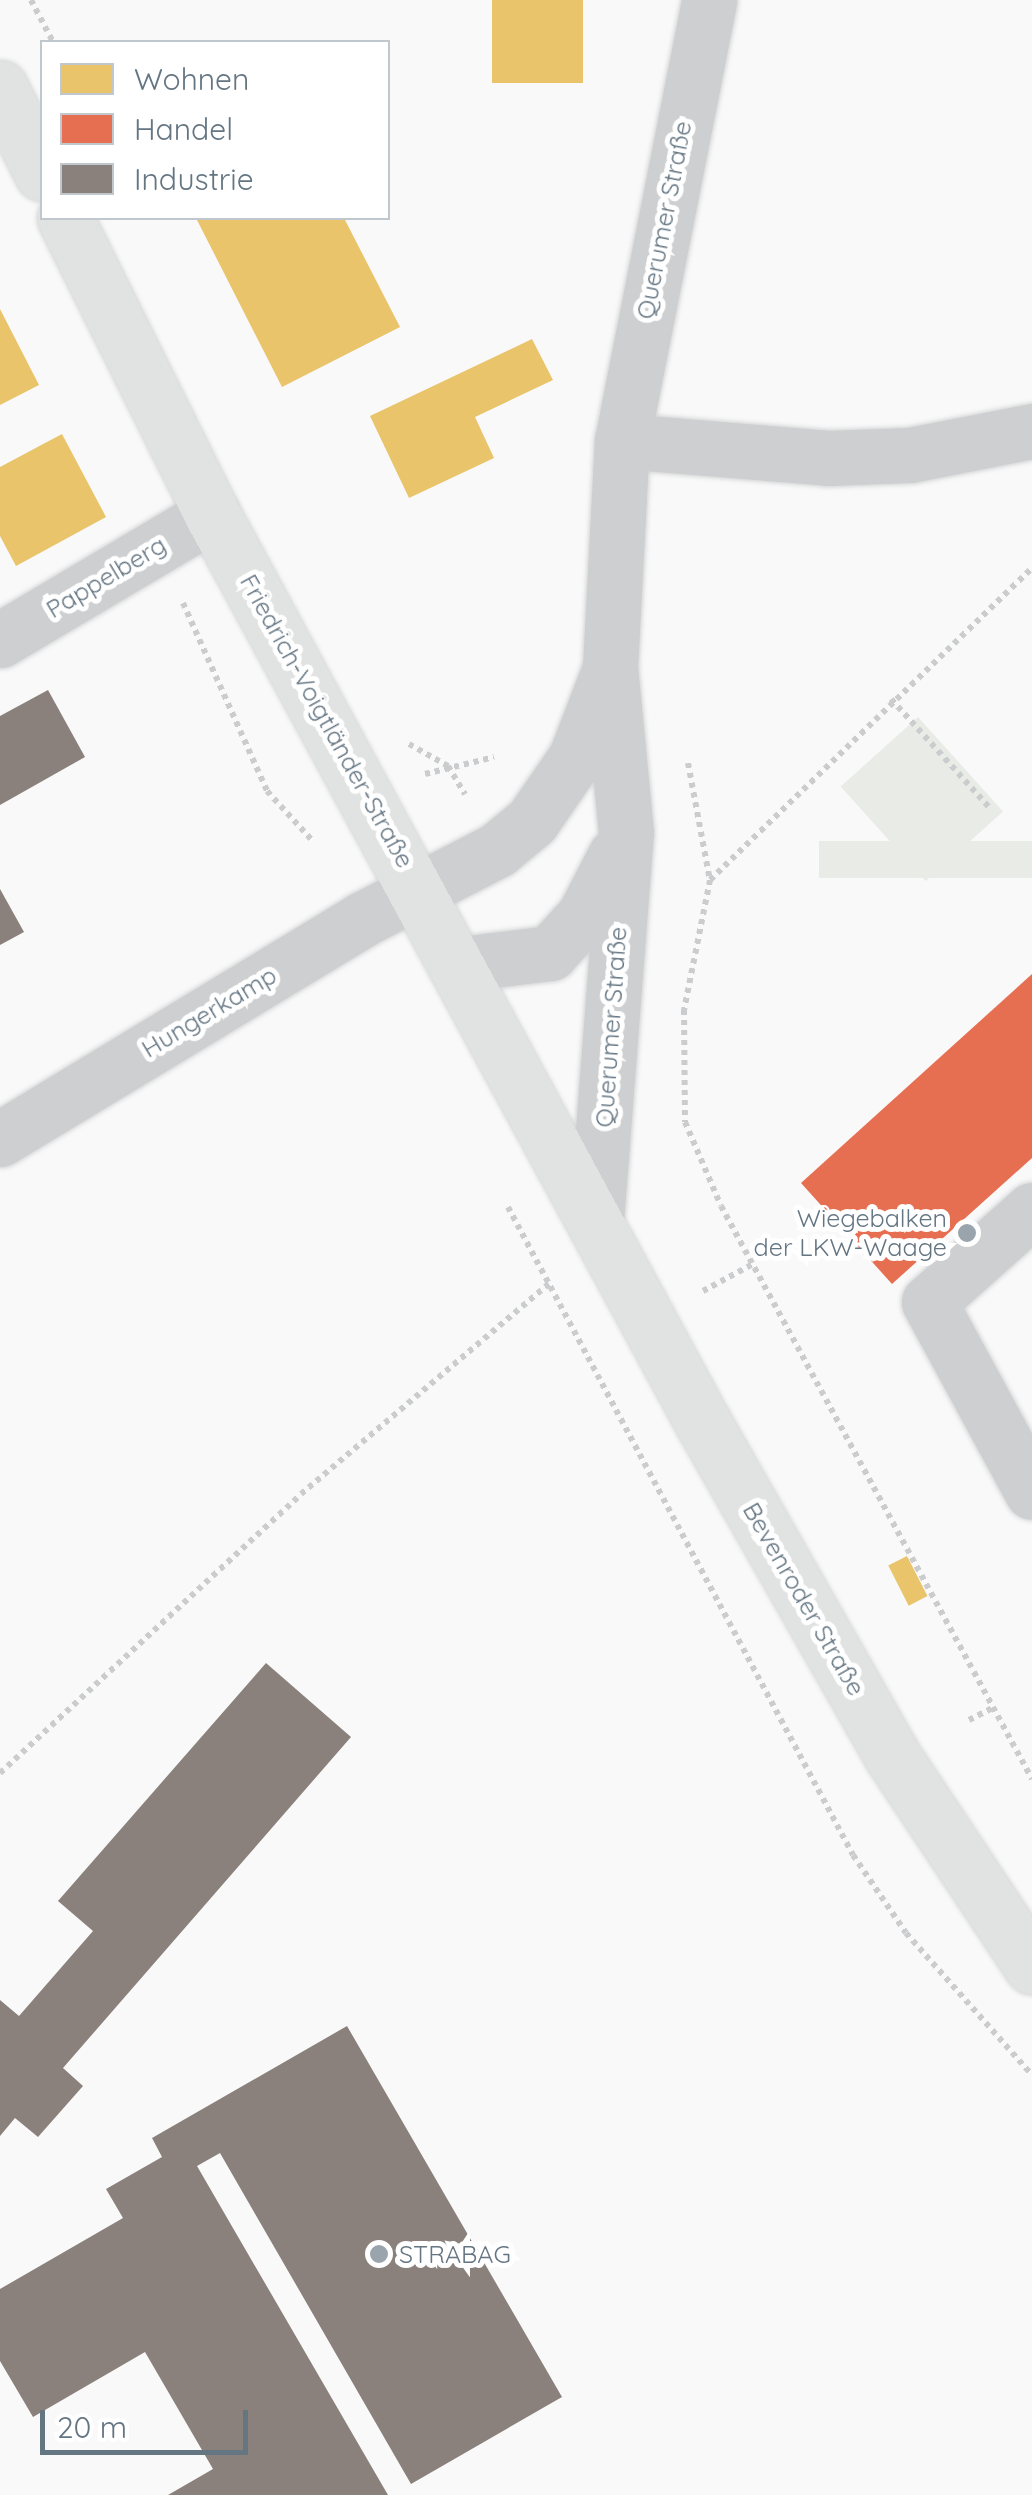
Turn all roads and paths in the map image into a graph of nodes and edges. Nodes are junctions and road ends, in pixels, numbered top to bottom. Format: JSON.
{"nodes":[{"id":1,"x":31,"y":0,"type":"edge"},
{"id":2,"x":709,"y":0,"type":"edge"},
{"id":3,"x":52,"y":40,"type":"edge"},
{"id":4,"x":0,"y":88,"type":"edge"},
{"id":5,"x":40,"y":168,"type":"edge"},
{"id":6,"x":66,"y":220,"type":"edge"},
{"id":7,"x":1032,"y":431,"type":"edge"},
{"id":8,"x":622,"y":442,"type":"junction"},
{"id":9,"x":190,"y":527,"type":"junction"},
{"id":10,"x":1032,"y":568,"type":"edge"},
{"id":11,"x":0,"y":640,"type":"edge"},
{"id":12,"x":610,"y":668,"type":"junction"},
{"id":13,"x":891,"y":699,"type":"junction"},
{"id":14,"x":398,"y":726,"type":"dead end"},
{"id":15,"x":685,"y":749,"type":"dead end"},
{"id":16,"x":451,"y":770,"type":"dead end"},
{"id":17,"x":989,"y":808,"type":"dead end"},
{"id":18,"x":626,"y":833,"type":"junction"},
{"id":19,"x":308,"y":834,"type":"dead end"},
{"id":20,"x":710,"y":880,"type":"junction"},
{"id":21,"x":424,"y":895,"type":"junction"},
{"id":22,"x":461,"y":964,"type":"junction"},
{"id":23,"x":0,"y":1140,"type":"edge"},
{"id":24,"x":1032,"y":1210,"type":"edge"},
{"id":25,"x":596,"y":1220,"type":"junction"},
{"id":26,"x":548,"y":1284,"type":"dead end"},
{"id":27,"x":584,"y":1358,"type":"dead end"},
{"id":28,"x":1032,"y":1492,"type":"edge"},
{"id":29,"x":994,"y":1707,"type":"junction"},
{"id":30,"x":968,"y":1720,"type":"dead end"},
{"id":31,"x":0,"y":1773,"type":"edge"},
{"id":32,"x":1032,"y":1779,"type":"edge"},
{"id":33,"x":1032,"y":1966,"type":"edge"},
{"id":34,"x":1032,"y":2075,"type":"edge"}],
"edges":[{"from":1,"to":3,"type":"path"},
{"from":2,"to":8,"type":"street","name":"Querumer Straße"},
{"from":4,"to":5,"type":"main road"},
{"from":6,"to":9,"type":"main road","name":"Friedrich-Voigtländer-Straße"},
{"from":7,"to":8,"type":"street"},
{"from":8,"to":12,"type":"street","name":"Querumer Straße"},
{"from":9,"to":11,"type":"street","name":"Pappelberg"},
{"from":9,"to":19,"type":"path"},
{"from":9,"to":21,"type":"main road","name":"Friedrich-Voigtländer-Straße"},
{"from":10,"to":13,"type":"path"},
{"from":12,"to":18,"type":"street","name":"Querumer Straße"},
{"from":12,"to":21,"type":"street","name":"Querumer Straße"},
{"from":13,"to":17,"type":"path"},
{"from":13,"to":20,"type":"path"},
{"from":14,"to":16,"type":"path"},
{"from":15,"to":20,"type":"path"},
{"from":18,"to":22,"type":"street","name":"Querumer Straße"},
{"from":18,"to":25,"type":"street","name":"Querumer Straße"},
{"from":20,"to":29,"type":"path"},
{"from":21,"to":22,"type":"main road","name":"Friedrich-Voigtländer-Straße"},
{"from":21,"to":23,"type":"street","name":"Hungerkamp"},
{"from":22,"to":25,"type":"main road","name":"Friedrich-Voigtländer-Straße"},
{"from":24,"to":28,"type":"street"},
{"from":25,"to":33,"type":"main road","name":"Bevenroder Straße"},
{"from":26,"to":31,"type":"path"},
{"from":27,"to":34,"type":"path"},
{"from":29,"to":30,"type":"path"},
{"from":29,"to":32,"type":"path"}]}
